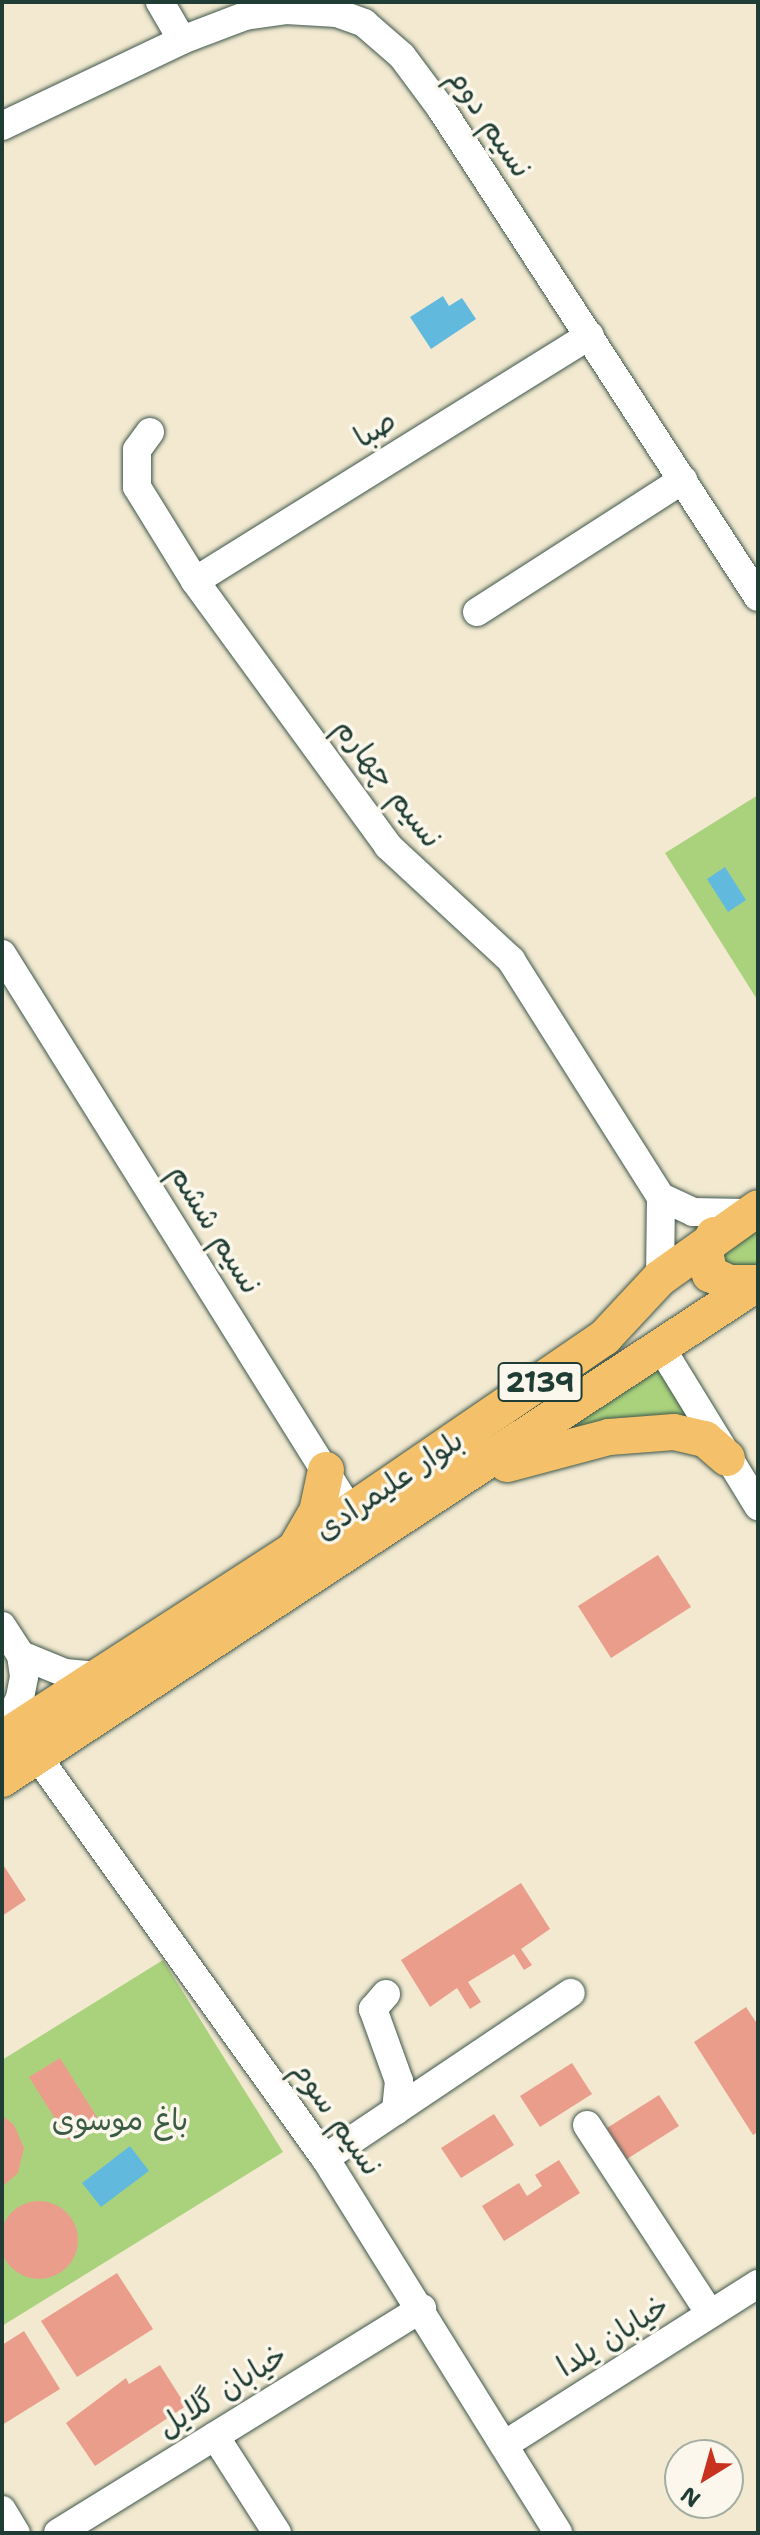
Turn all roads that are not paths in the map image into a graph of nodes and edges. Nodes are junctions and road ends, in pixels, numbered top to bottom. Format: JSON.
{"nodes":[{"id":1,"x":160,"y":2,"type":"edge"},
{"id":2,"x":182,"y":40,"type":"junction"},
{"id":3,"x":2,"y":126,"type":"edge"},
{"id":4,"x":590,"y":335,"type":"junction"},
{"id":5,"x":150,"y":432,"type":"dead end"},
{"id":6,"x":683,"y":480,"type":"junction"},
{"id":7,"x":195,"y":581,"type":"junction"},
{"id":8,"x":758,"y":597,"type":"edge"},
{"id":9,"x":477,"y":612,"type":"dead end"},
{"id":10,"x":2,"y":954,"type":"edge"},
{"id":11,"x":661,"y":1197,"type":"junction"},
{"id":12,"x":752,"y":1210,"type":"edge"},
{"id":13,"x":714,"y":1235,"type":"junction"},
{"id":14,"x":660,"y":1278,"type":"junction"},
{"id":15,"x":757,"y":1283,"type":"edge"},
{"id":16,"x":660,"y":1346,"type":"junction"},
{"id":17,"x":727,"y":1458,"type":"junction"},
{"id":18,"x":326,"y":1470,"type":"junction"},
{"id":19,"x":460,"y":1482,"type":"junction"},
{"id":20,"x":758,"y":1506,"type":"edge"},
{"id":21,"x":351,"y":1511,"type":"junction"},
{"id":22,"x":369,"y":1542,"type":"junction"},
{"id":23,"x":294,"y":1550,"type":"junction"},
{"id":24,"x":2,"y":1626,"type":"edge"},
{"id":25,"x":21,"y":1655,"type":"junction"},
{"id":26,"x":98,"y":1676,"type":"junction"},
{"id":27,"x":2,"y":1736,"type":"edge"},
{"id":28,"x":37,"y":1756,"type":"junction"},
{"id":29,"x":2,"y":1779,"type":"edge"},
{"id":30,"x":571,"y":1993,"type":"dead end"},
{"id":31,"x":386,"y":1994,"type":"dead end"},
{"id":32,"x":396,"y":2111,"type":"junction"},
{"id":33,"x":587,"y":2125,"type":"dead end"},
{"id":34,"x":325,"y":2158,"type":"junction"},
{"id":35,"x":758,"y":2284,"type":"edge"},
{"id":36,"x":422,"y":2308,"type":"junction"},
{"id":37,"x":710,"y":2314,"type":"junction"},
{"id":38,"x":215,"y":2436,"type":"junction"},
{"id":39,"x":504,"y":2445,"type":"junction"},
{"id":40,"x":2,"y":2510,"type":"edge"},
{"id":41,"x":16,"y":2533,"type":"edge"},
{"id":42,"x":58,"y":2533,"type":"edge"},
{"id":43,"x":277,"y":2533,"type":"edge"},
{"id":44,"x":558,"y":2533,"type":"edge"}],
"edges":[{"from":1,"to":2,"type":"street"},
{"from":2,"to":3,"type":"street","name":"نسیم دوم"},
{"from":2,"to":4,"type":"street","name":"نسیم دوم"},
{"from":4,"to":6,"type":"street","name":"نسیم دوم"},
{"from":4,"to":7,"type":"street","name":"صبا"},
{"from":5,"to":7,"type":"street","name":"نسیم چهارم"},
{"from":6,"to":8,"type":"street","name":"نسیم دوم"},
{"from":6,"to":9,"type":"street"},
{"from":7,"to":11,"type":"street","name":"نسیم چهارم"},
{"from":10,"to":18,"type":"street","name":"نسیم ششم"},
{"from":11,"to":12,"type":"street"},
{"from":11,"to":14,"type":"street"},
{"from":12,"to":13,"type":"main road","name":"بلوار علیمرادی","number":"2139"},
{"from":13,"to":14,"type":"main road","name":"بلوار علیمرادی","number":"2139"},
{"from":13,"to":15,"type":"main road"},
{"from":14,"to":21,"type":"main road","name":"بلوار علیمرادی","number":"2139"},
{"from":15,"to":16,"type":"main road","name":"بلوار علیمرادی"},
{"from":16,"to":17,"type":"street"},
{"from":16,"to":19,"type":"main road","name":"بلوار علیمرادی","number":"2139"},
{"from":17,"to":19,"type":"main road"},
{"from":17,"to":20,"type":"street"},
{"from":18,"to":21,"type":"street","name":"نسیم ششم"},
{"from":18,"to":23,"type":"main road"},
{"from":19,"to":22,"type":"main road","name":"بلوار علیمرادی","number":"2139"},
{"from":21,"to":22,"type":"street","name":"نسیم ششم"},
{"from":21,"to":23,"type":"main road","name":"بلوار علیمرادی","number":"2139"},
{"from":22,"to":28,"type":"main road","name":"بلوار علیمرادی","number":"2139"},
{"from":23,"to":26,"type":"main road","name":"بلوار علیمرادی","number":"2139"},
{"from":24,"to":25,"type":"street"},
{"from":25,"to":26,"type":"street"},
{"from":25,"to":27,"type":"street"},
{"from":26,"to":27,"type":"main road","name":"بلوار علیمرادی","number":"2139"},
{"from":28,"to":29,"type":"main road","name":"بلوار علیمرادی","number":"2139"},
{"from":28,"to":34,"type":"street","name":"نسیم سوم"},
{"from":30,"to":32,"type":"street"},
{"from":31,"to":32,"type":"street"},
{"from":32,"to":34,"type":"street"},
{"from":33,"to":37,"type":"street"},
{"from":34,"to":36,"type":"street","name":"نسیم سوم"},
{"from":35,"to":37,"type":"street","name":"خیابان یلدا"},
{"from":36,"to":38,"type":"street","name":"خیابان گلایل"},
{"from":36,"to":39,"type":"street","name":"نسیم سوم"},
{"from":37,"to":39,"type":"street","name":"خیابان یلدا"},
{"from":38,"to":42,"type":"street","name":"خیابان گلایل"},
{"from":38,"to":43,"type":"street"},
{"from":39,"to":44,"type":"street","name":"نسیم سوم"},
{"from":40,"to":41,"type":"street"}]}
